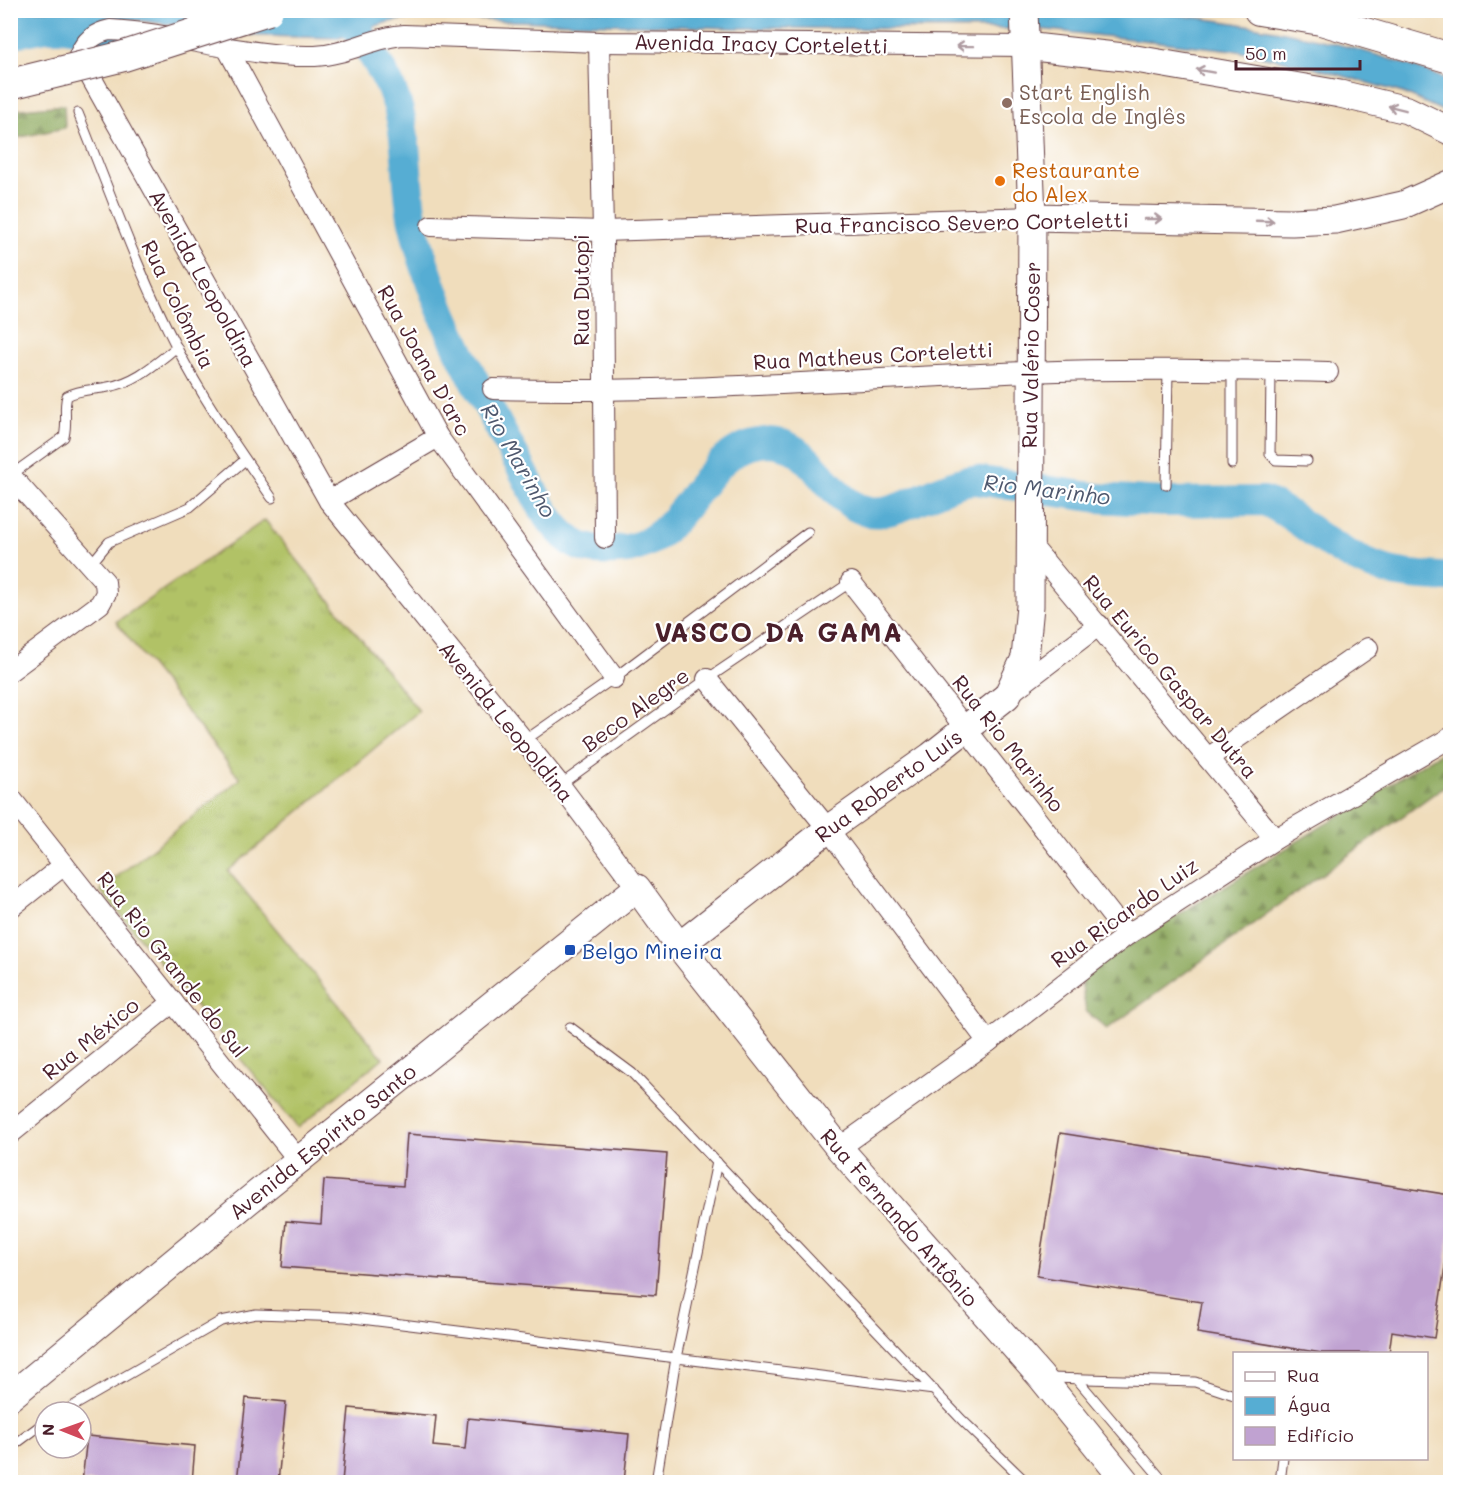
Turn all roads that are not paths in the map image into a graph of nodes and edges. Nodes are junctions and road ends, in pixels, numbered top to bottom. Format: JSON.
{"nodes":[{"id":1,"x":215,"y":10,"type":"edge"},
{"id":2,"x":268,"y":10,"type":"edge"},
{"id":3,"x":1259,"y":10,"type":"edge"},
{"id":4,"x":1024,"y":29,"type":"edge"},
{"id":5,"x":599,"y":42,"type":"junction"},
{"id":6,"x":226,"y":46,"type":"junction"},
{"id":7,"x":79,"y":56,"type":"joint"},
{"id":8,"x":1450,"y":58,"type":"edge"},
{"id":9,"x":10,"y":66,"type":"edge"},
{"id":10,"x":10,"y":84,"type":"edge"},
{"id":11,"x":78,"y":113,"type":"dead end"},
{"id":12,"x":1450,"y":131,"type":"edge"},
{"id":13,"x":1450,"y":184,"type":"edge"},
{"id":14,"x":1032,"y":217,"type":"junction"},
{"id":15,"x":431,"y":226,"type":"dead end"},
{"id":16,"x":603,"y":231,"type":"junction"},
{"id":17,"x":177,"y":347,"type":"junction"},
{"id":18,"x":1168,"y":370,"type":"junction"},
{"id":19,"x":1232,"y":371,"type":"junction"},
{"id":20,"x":1271,"y":371,"type":"junction"},
{"id":21,"x":1031,"y":372,"type":"junction"},
{"id":22,"x":1328,"y":372,"type":"dead end"},
{"id":23,"x":493,"y":389,"type":"dead end"},
{"id":24,"x":604,"y":392,"type":"junction"},
{"id":25,"x":438,"y":437,"type":"junction"},
{"id":26,"x":245,"y":460,"type":"junction"},
{"id":27,"x":1307,"y":461,"type":"dead end"},
{"id":28,"x":1232,"y":464,"type":"dead end"},
{"id":29,"x":10,"y":475,"type":"edge"},
{"id":30,"x":1166,"y":485,"type":"dead end"},
{"id":31,"x":272,"y":498,"type":"dead end"},
{"id":32,"x":329,"y":501,"type":"junction"},
{"id":33,"x":1030,"y":531,"type":"junction"},
{"id":34,"x":808,"y":532,"type":"dead end"},
{"id":35,"x":605,"y":538,"type":"dead end"},
{"id":36,"x":92,"y":564,"type":"junction"},
{"id":37,"x":851,"y":582,"type":"joint"},
{"id":38,"x":1099,"y":625,"type":"junction"},
{"id":39,"x":1368,"y":648,"type":"dead end"},
{"id":40,"x":10,"y":671,"type":"edge"},
{"id":41,"x":614,"y":678,"type":"junction"},
{"id":42,"x":707,"y":679,"type":"junction"},
{"id":43,"x":1007,"y":696,"type":"junction"},
{"id":44,"x":967,"y":728,"type":"junction"},
{"id":45,"x":1450,"y":738,"type":"edge"},
{"id":46,"x":524,"y":741,"type":"junction"},
{"id":47,"x":1208,"y":758,"type":"junction"},
{"id":48,"x":560,"y":785,"type":"junction"},
{"id":49,"x":10,"y":797,"type":"edge"},
{"id":50,"x":828,"y":829,"type":"junction"},
{"id":51,"x":1275,"y":839,"type":"junction"},
{"id":52,"x":64,"y":864,"type":"junction"},
{"id":53,"x":637,"y":888,"type":"junction"},
{"id":54,"x":10,"y":908,"type":"edge"},
{"id":55,"x":1127,"y":935,"type":"junction"},
{"id":56,"x":679,"y":946,"type":"junction"},
{"id":57,"x":173,"y":1002,"type":"junction"},
{"id":58,"x":570,"y":1027,"type":"dead end"},
{"id":59,"x":988,"y":1042,"type":"junction"},
{"id":60,"x":10,"y":1134,"type":"edge"},
{"id":61,"x":839,"y":1149,"type":"junction"},
{"id":62,"x":299,"y":1161,"type":"junction"},
{"id":63,"x":717,"y":1162,"type":"junction"},
{"id":64,"x":676,"y":1358,"type":"junction"},
{"id":65,"x":1041,"y":1377,"type":"junction"},
{"id":66,"x":1077,"y":1379,"type":"junction"},
{"id":67,"x":934,"y":1390,"type":"junction"},
{"id":68,"x":1233,"y":1395,"type":"edge"},
{"id":69,"x":10,"y":1397,"type":"edge"},
{"id":70,"x":84,"y":1400,"type":"edge"},
{"id":71,"x":33,"y":1431,"type":"edge"},
{"id":72,"x":10,"y":1448,"type":"edge"},
{"id":73,"x":1283,"y":1460,"type":"edge"},
{"id":74,"x":656,"y":1482,"type":"edge"},
{"id":75,"x":1026,"y":1482,"type":"edge"},
{"id":76,"x":1126,"y":1482,"type":"edge"},
{"id":77,"x":1164,"y":1482,"type":"edge"},
{"id":78,"x":1280,"y":1482,"type":"edge"}],
"edges":[{"from":1,"to":9,"type":"main road"},
{"from":2,"to":10,"type":"main road","bridge":true},
{"from":3,"to":8,"type":"main road"},
{"from":4,"to":5,"type":"street","name":"Avenida Iracy Corteletti","one_way":true},
{"from":12,"to":4,"type":"street","name":"Avenida Iracy Corteletti","one_way":true},
{"from":4,"to":14,"type":"street","name":"Rua Valério Coser"},
{"from":5,"to":6,"type":"street","name":"Avenida Iracy Corteletti"},
{"from":5,"to":16,"type":"street","name":"Rua Dutopi"},
{"from":6,"to":7,"type":"street","name":"Avenida Iracy Corteletti"},
{"from":6,"to":25,"type":"street","name":"Rua Joana D'arc"},
{"from":7,"to":32,"type":"street","name":"Avenida Leopoldina"},
{"from":11,"to":17,"type":"lane","name":"Rua Colômbia"},
{"from":14,"to":13,"type":"street","name":"Rua Francisco Severo Corteletti","one_way":true},
{"from":14,"to":16,"type":"street","name":"Rua Francisco Severo Corteletti"},
{"from":14,"to":21,"type":"street","name":"Rua Valério Coser"},
{"from":15,"to":16,"type":"street","name":"Rua Francisco Severo Corteletti"},
{"from":16,"to":24,"type":"street","name":"Rua Dutopi"},
{"from":17,"to":26,"type":"lane","name":"Rua Colômbia"},
{"from":17,"to":29,"type":"lane"},
{"from":18,"to":19,"type":"street","name":"Rua Matheus Corteletti"},
{"from":18,"to":21,"type":"street","name":"Rua Matheus Corteletti"},
{"from":18,"to":30,"type":"lane"},
{"from":19,"to":20,"type":"street","name":"Rua Matheus Corteletti"},
{"from":19,"to":28,"type":"lane"},
{"from":20,"to":22,"type":"street","name":"Rua Matheus Corteletti"},
{"from":20,"to":27,"type":"lane"},
{"from":21,"to":24,"type":"street","name":"Rua Matheus Corteletti"},
{"from":21,"to":33,"type":"street","name":"Rua Valério Coser"},
{"from":23,"to":24,"type":"street","name":"Rua Matheus Corteletti"},
{"from":24,"to":35,"type":"street","name":"Rua Dutopi"},
{"from":25,"to":32,"type":"street"},
{"from":25,"to":41,"type":"street","name":"Rua Joana D'arc"},
{"from":26,"to":31,"type":"lane","name":"Rua Colômbia"},
{"from":26,"to":36,"type":"lane"},
{"from":29,"to":36,"type":"street"},
{"from":32,"to":46,"type":"street","name":"Avenida Leopoldina"},
{"from":33,"to":38,"type":"street","name":"Rua Eurico Gaspar Dutra"},
{"from":33,"to":43,"type":"street","name":"Rua Valério Coser"},
{"from":34,"to":41,"type":"lane"},
{"from":36,"to":40,"type":"street"},
{"from":37,"to":42,"type":"lane","name":"Beco Alegre"},
{"from":37,"to":44,"type":"street","name":"Rua Rio Marinho"},
{"from":38,"to":43,"type":"street","name":"Rua Roberto Luís"},
{"from":38,"to":47,"type":"street","name":"Rua Eurico Gaspar Dutra"},
{"from":39,"to":47,"type":"street"},
{"from":41,"to":46,"type":"lane"},
{"from":42,"to":48,"type":"lane","name":"Beco Alegre"},
{"from":42,"to":50,"type":"street"},
{"from":43,"to":44,"type":"street","name":"Rua Roberto Luís"},
{"from":44,"to":50,"type":"street","name":"Rua Roberto Luís"},
{"from":44,"to":55,"type":"street","name":"Rua Rio Marinho"},
{"from":45,"to":51,"type":"street","name":"Rua Ricardo Luiz"},
{"from":46,"to":48,"type":"street","name":"Avenida Leopoldina"},
{"from":47,"to":51,"type":"street","name":"Rua Eurico Gaspar Dutra"},
{"from":48,"to":53,"type":"street","name":"Avenida Leopoldina"},
{"from":49,"to":52,"type":"street","name":"Rua Rio Grande do Sul"},
{"from":50,"to":56,"type":"street","name":"Rua Roberto Luís"},
{"from":50,"to":59,"type":"street"},
{"from":51,"to":55,"type":"street","name":"Rua Ricardo Luiz"},
{"from":52,"to":54,"type":"street"},
{"from":52,"to":57,"type":"street","name":"Rua Rio Grande do Sul"},
{"from":53,"to":56,"type":"street","name":"Avenida Leopoldina"},
{"from":53,"to":62,"type":"street","name":"Avenida Espírito Santo"},
{"from":55,"to":59,"type":"street","name":"Rua Ricardo Luiz"},
{"from":56,"to":61,"type":"street","name":"Rua Fernando Antônio"},
{"from":57,"to":60,"type":"street","name":"Rua México"},
{"from":57,"to":62,"type":"street","name":"Rua Rio Grande do Sul"},
{"from":58,"to":63,"type":"lane"},
{"from":59,"to":61,"type":"street","name":"Rua Ricardo Luiz"},
{"from":61,"to":65,"type":"street","name":"Rua Fernando Antônio"},
{"from":62,"to":69,"type":"street","name":"Avenida Espírito Santo"},
{"from":63,"to":64,"type":"lane"},
{"from":63,"to":67,"type":"lane"},
{"from":64,"to":67,"type":"lane"},
{"from":64,"to":70,"type":"lane"},
{"from":64,"to":74,"type":"lane"},
{"from":65,"to":66,"type":"lane"},
{"from":65,"to":76,"type":"street","name":"Rua Fernando Antônio"},
{"from":66,"to":68,"type":"lane"},
{"from":66,"to":77,"type":"lane"},
{"from":67,"to":75,"type":"lane"},
{"from":71,"to":72,"type":"lane"},
{"from":73,"to":78,"type":"lane"}]}
